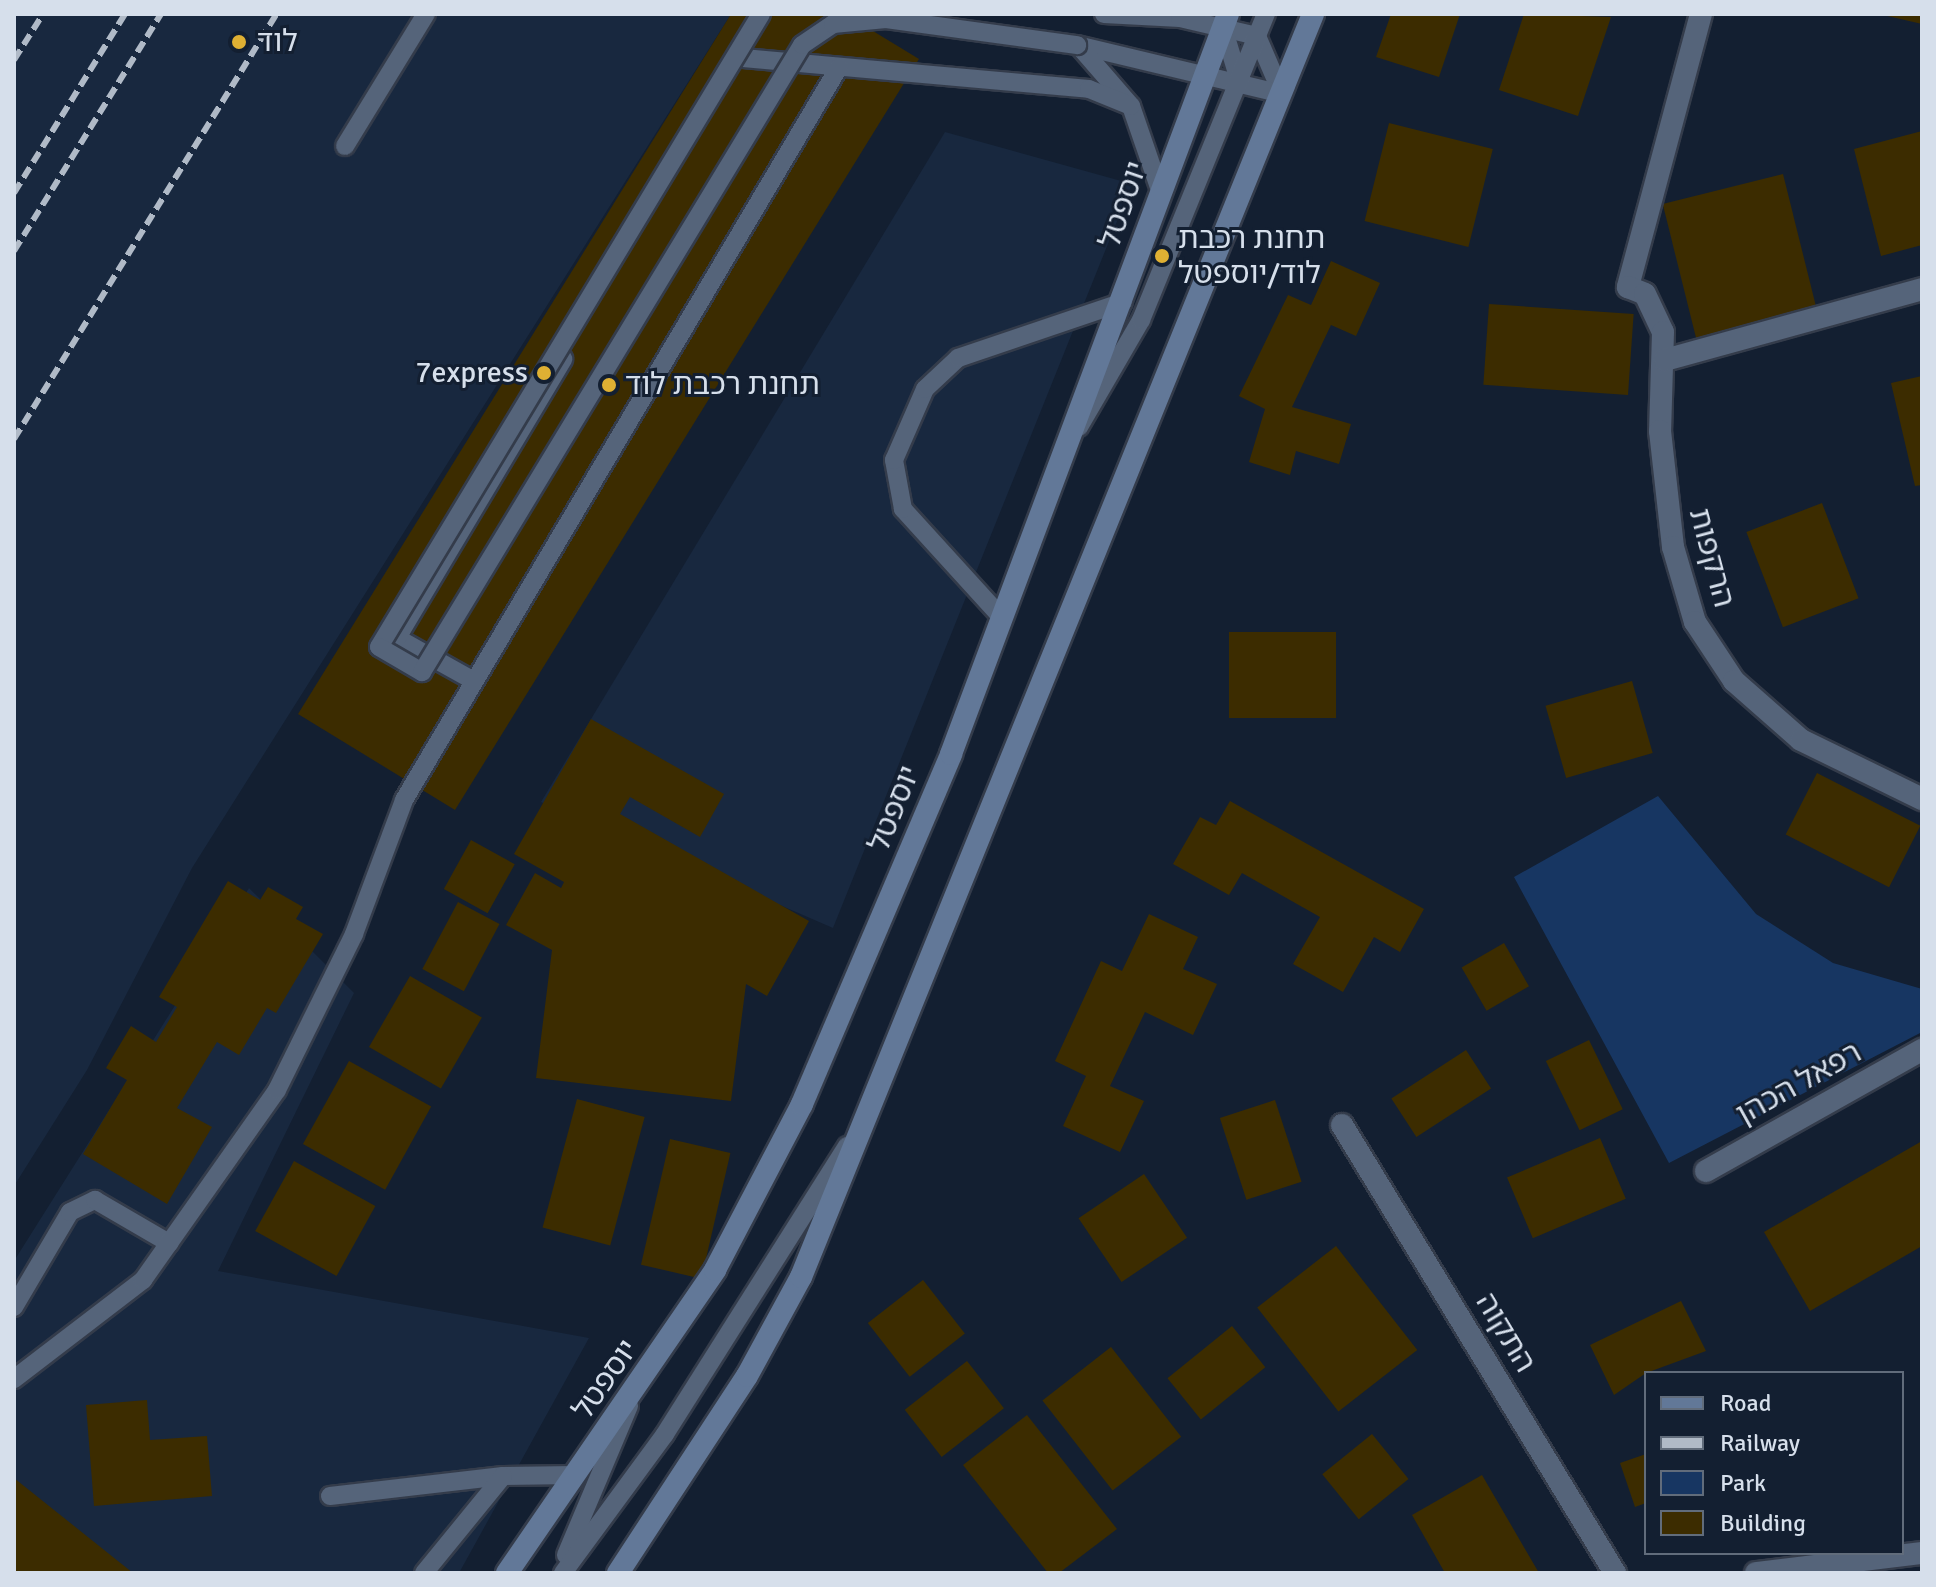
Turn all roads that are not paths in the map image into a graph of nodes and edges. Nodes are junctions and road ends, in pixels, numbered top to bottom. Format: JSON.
{"nodes":[{"id":1,"x":426,"y":14,"type":"edge"},
{"id":2,"x":761,"y":14,"type":"edge"},
{"id":3,"x":770,"y":14,"type":"edge"},
{"id":4,"x":1104,"y":14,"type":"edge"},
{"id":5,"x":1266,"y":14,"type":"edge"},
{"id":6,"x":1313,"y":14,"type":"edge"},
{"id":7,"x":1701,"y":14,"type":"edge"},
{"id":8,"x":1178,"y":16,"type":"edge"},
{"id":9,"x":1226,"y":20,"type":"edge"},
{"id":10,"x":1257,"y":36,"type":"junction"},
{"id":11,"x":1077,"y":45,"type":"junction"},
{"id":12,"x":743,"y":58,"type":"junction"},
{"id":13,"x":839,"y":67,"type":"junction"},
{"id":14,"x":1207,"y":71,"type":"junction"},
{"id":15,"x":1239,"y":80,"type":"junction"},
{"id":16,"x":1282,"y":94,"type":"junction"},
{"id":17,"x":1131,"y":106,"type":"junction"},
{"id":18,"x":345,"y":146,"type":"dead end"},
{"id":19,"x":1160,"y":190,"type":"junction"},
{"id":20,"x":1922,"y":289,"type":"edge"},
{"id":21,"x":1123,"y":302,"type":"junction"},
{"id":22,"x":1665,"y":360,"type":"junction"},
{"id":23,"x":1077,"y":430,"type":"junction"},
{"id":24,"x":1003,"y":619,"type":"junction"},
{"id":25,"x":474,"y":681,"type":"junction"},
{"id":26,"x":1922,"y":799,"type":"edge"},
{"id":27,"x":1922,"y":1050,"type":"edge"},
{"id":28,"x":1342,"y":1125,"type":"dead end"},
{"id":29,"x":856,"y":1130,"type":"junction"},
{"id":30,"x":1706,"y":1171,"type":"dead end"},
{"id":31,"x":169,"y":1243,"type":"junction"},
{"id":32,"x":14,"y":1307,"type":"edge"},
{"id":33,"x":14,"y":1379,"type":"edge"},
{"id":34,"x":634,"y":1392,"type":"junction"},
{"id":35,"x":575,"y":1475,"type":"junction"},
{"id":36,"x":503,"y":1476,"type":"junction"},
{"id":37,"x":330,"y":1496,"type":"dead end"},
{"id":38,"x":1922,"y":1553,"type":"edge"},
{"id":39,"x":424,"y":1573,"type":"edge"},
{"id":40,"x":507,"y":1573,"type":"edge"},
{"id":41,"x":560,"y":1573,"type":"edge"},
{"id":42,"x":618,"y":1573,"type":"edge"},
{"id":43,"x":1615,"y":1573,"type":"edge"},
{"id":44,"x":1756,"y":1573,"type":"edge"}],
"edges":[{"from":1,"to":18,"type":"lane"},
{"from":2,"to":11,"type":"lane","bridge":true},
{"from":3,"to":12,"type":"lane"},
{"from":4,"to":8,"type":"lane"},
{"from":5,"to":10,"type":"lane"},
{"from":6,"to":16,"type":"main road"},
{"from":7,"to":22,"type":"street","name":"הרקפות"},
{"from":8,"to":9,"type":"lane"},
{"from":9,"to":10,"type":"lane"},
{"from":9,"to":14,"type":"main road","name":"יוספטל"},
{"from":9,"to":15,"type":"lane"},
{"from":10,"to":15,"type":"lane"},
{"from":10,"to":16,"type":"lane"},
{"from":11,"to":14,"type":"lane"},
{"from":11,"to":17,"type":"lane"},
{"from":12,"to":13,"type":"lane"},
{"from":12,"to":25,"type":"lane"},
{"from":13,"to":17,"type":"lane"},
{"from":13,"to":25,"type":"lane"},
{"from":14,"to":15,"type":"lane"},
{"from":14,"to":19,"type":"main road","name":"יוספטל"},
{"from":15,"to":16,"type":"lane"},
{"from":15,"to":23,"type":"lane"},
{"from":16,"to":29,"type":"main road"},
{"from":17,"to":19,"type":"lane"},
{"from":19,"to":21,"type":"main road","name":"יוספטל"},
{"from":20,"to":22,"type":"street"},
{"from":21,"to":23,"type":"main road","name":"יוספטל"},
{"from":21,"to":24,"type":"lane"},
{"from":22,"to":26,"type":"street","name":"הרקפות"},
{"from":23,"to":24,"type":"main road","name":"יוספטל"},
{"from":24,"to":34,"type":"main road","name":"יוספטל"},
{"from":25,"to":31,"type":"lane"},
{"from":27,"to":30,"type":"street","name":"רפאל הכהן"},
{"from":28,"to":43,"type":"street","name":"התקוה"},
{"from":29,"to":41,"type":"lane"},
{"from":29,"to":42,"type":"main road"},
{"from":31,"to":32,"type":"lane"},
{"from":31,"to":33,"type":"lane"},
{"from":34,"to":35,"type":"main road","name":"יוספטל"},
{"from":34,"to":41,"type":"lane"},
{"from":35,"to":36,"type":"lane"},
{"from":35,"to":40,"type":"main road","name":"יוספטל"},
{"from":36,"to":37,"type":"lane"},
{"from":36,"to":39,"type":"lane"},
{"from":38,"to":44,"type":"street"}]}
